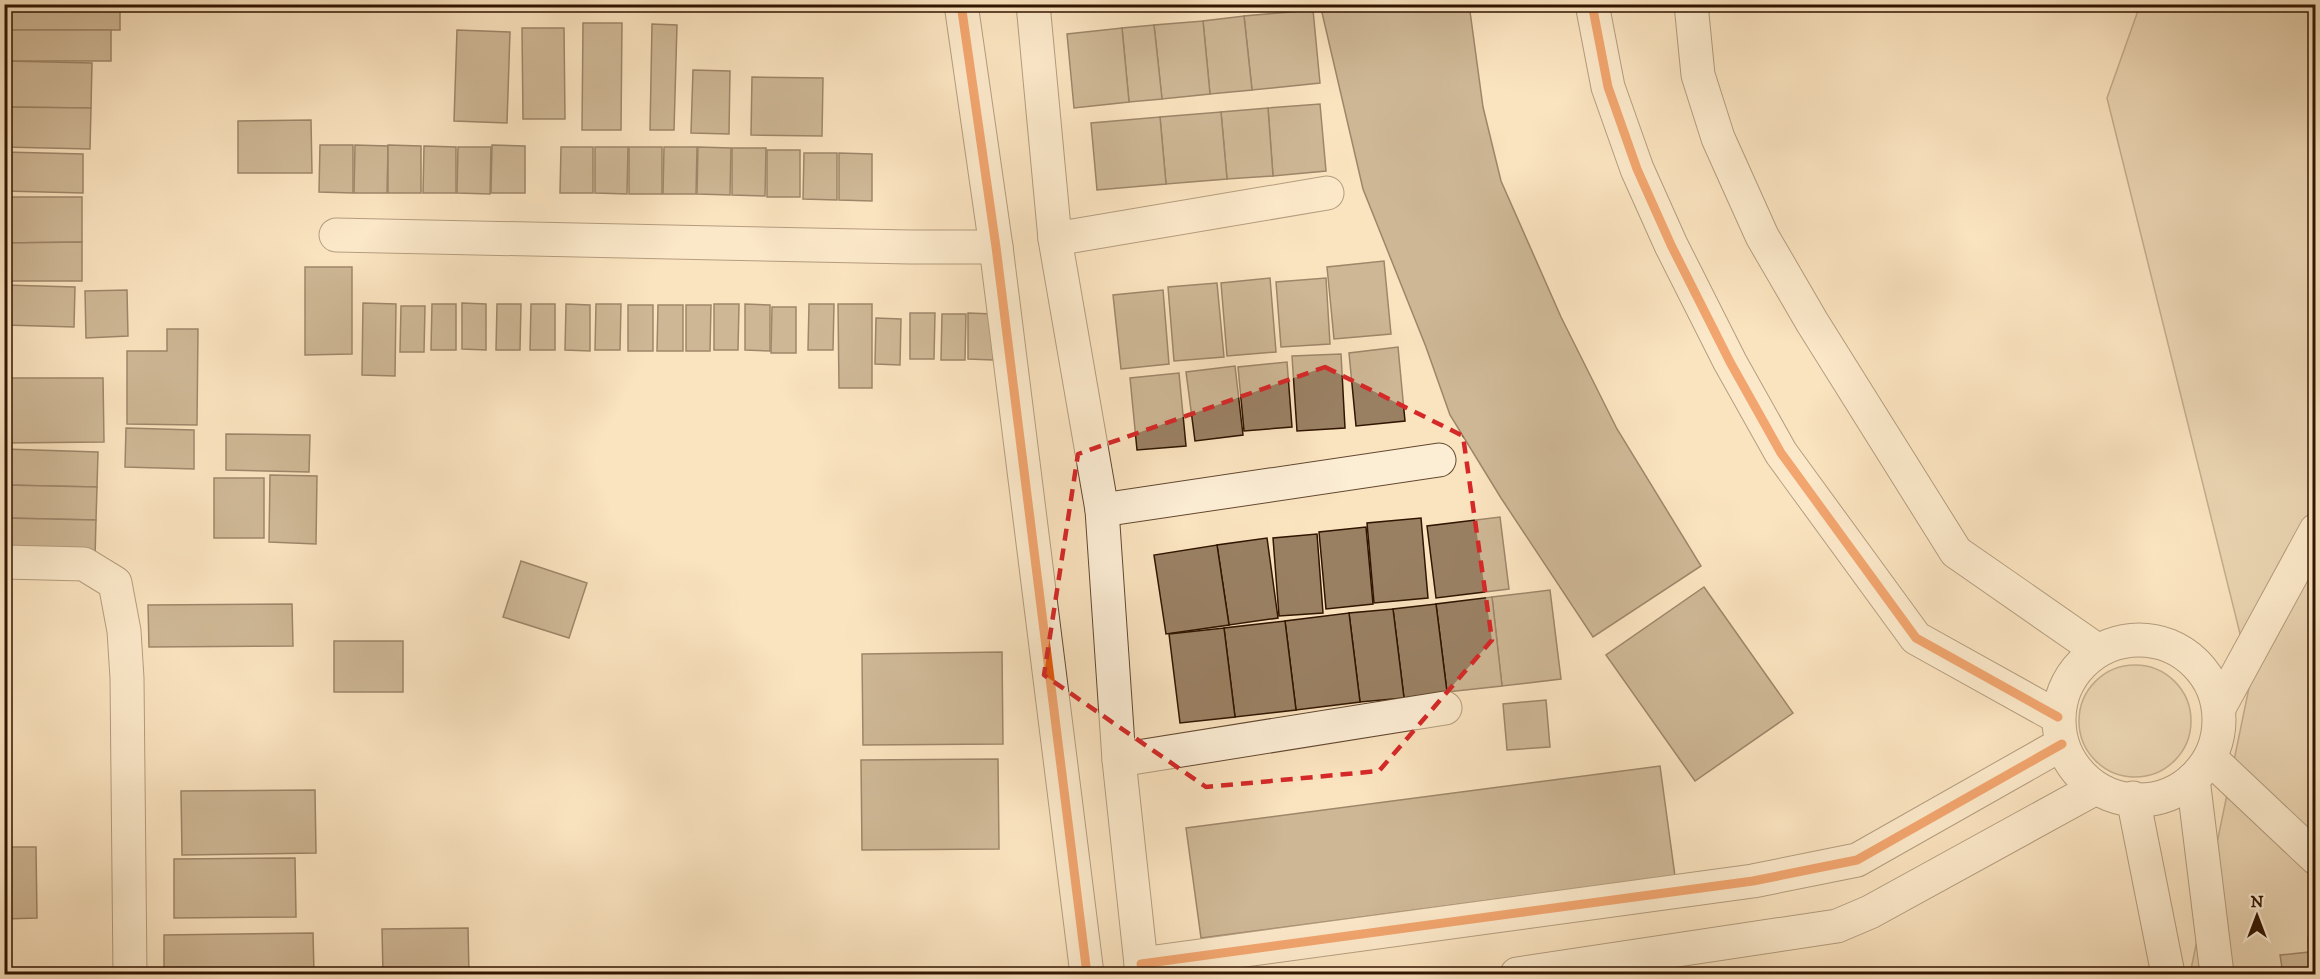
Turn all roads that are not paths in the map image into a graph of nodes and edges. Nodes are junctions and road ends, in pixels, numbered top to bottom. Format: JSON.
{"nodes":[{"id":1,"x":961,"y":4,"type":"edge"},
{"id":2,"x":1033,"y":4,"type":"edge"},
{"id":3,"x":1592,"y":4,"type":"edge"},
{"id":4,"x":1691,"y":4,"type":"edge"},
{"id":5,"x":1327,"y":193,"type":"dead end"},
{"id":6,"x":336,"y":235,"type":"dead end"},
{"id":7,"x":1055,"y":239,"type":"junction"},
{"id":8,"x":996,"y":247,"type":"junction"},
{"id":9,"x":1439,"y":460,"type":"dead end"},
{"id":10,"x":1102,"y":510,"type":"junction"},
{"id":11,"x":2316,"y":531,"type":"edge"},
{"id":12,"x":4,"y":562,"type":"edge"},
{"id":13,"x":2097,"y":650,"type":"junction"},
{"id":14,"x":1445,"y":708,"type":"dead end"},
{"id":15,"x":2219,"y":708,"type":"junction"},
{"id":16,"x":2060,"y":730,"type":"junction"},
{"id":17,"x":1119,"y":760,"type":"junction"},
{"id":18,"x":2201,"y":769,"type":"junction"},
{"id":19,"x":2094,"y":789,"type":"junction"},
{"id":20,"x":2133,"y":798,"type":"junction"},
{"id":21,"x":2316,"y":858,"type":"edge"},
{"id":22,"x":1142,"y":969,"type":"edge"},
{"id":23,"x":130,"y":975,"type":"edge"},
{"id":24,"x":1086,"y":975,"type":"edge"},
{"id":25,"x":1517,"y":975,"type":"edge"},
{"id":26,"x":2168,"y":975,"type":"edge"},
{"id":27,"x":2217,"y":975,"type":"edge"}],
"edges":[{"from":1,"to":8,"type":"street"},
{"from":2,"to":7,"type":"street"},
{"from":3,"to":16,"type":"street"},
{"from":4,"to":13,"type":"street"},
{"from":5,"to":7,"type":"street"},
{"from":6,"to":8,"type":"street"},
{"from":7,"to":10,"type":"street"},
{"from":8,"to":24,"type":"street"},
{"from":9,"to":10,"type":"street"},
{"from":10,"to":17,"type":"street"},
{"from":11,"to":15,"type":"street"},
{"from":12,"to":23,"type":"street"},
{"from":13,"to":15,"type":"street"},
{"from":13,"to":16,"type":"street"},
{"from":14,"to":17,"type":"street"},
{"from":15,"to":18,"type":"street"},
{"from":16,"to":19,"type":"street"},
{"from":16,"to":22,"type":"street"},
{"from":17,"to":22,"type":"street"},
{"from":18,"to":20,"type":"street"},
{"from":18,"to":21,"type":"street"},
{"from":18,"to":27,"type":"street"},
{"from":19,"to":20,"type":"street"},
{"from":19,"to":25,"type":"street"},
{"from":20,"to":26,"type":"street"}]}
